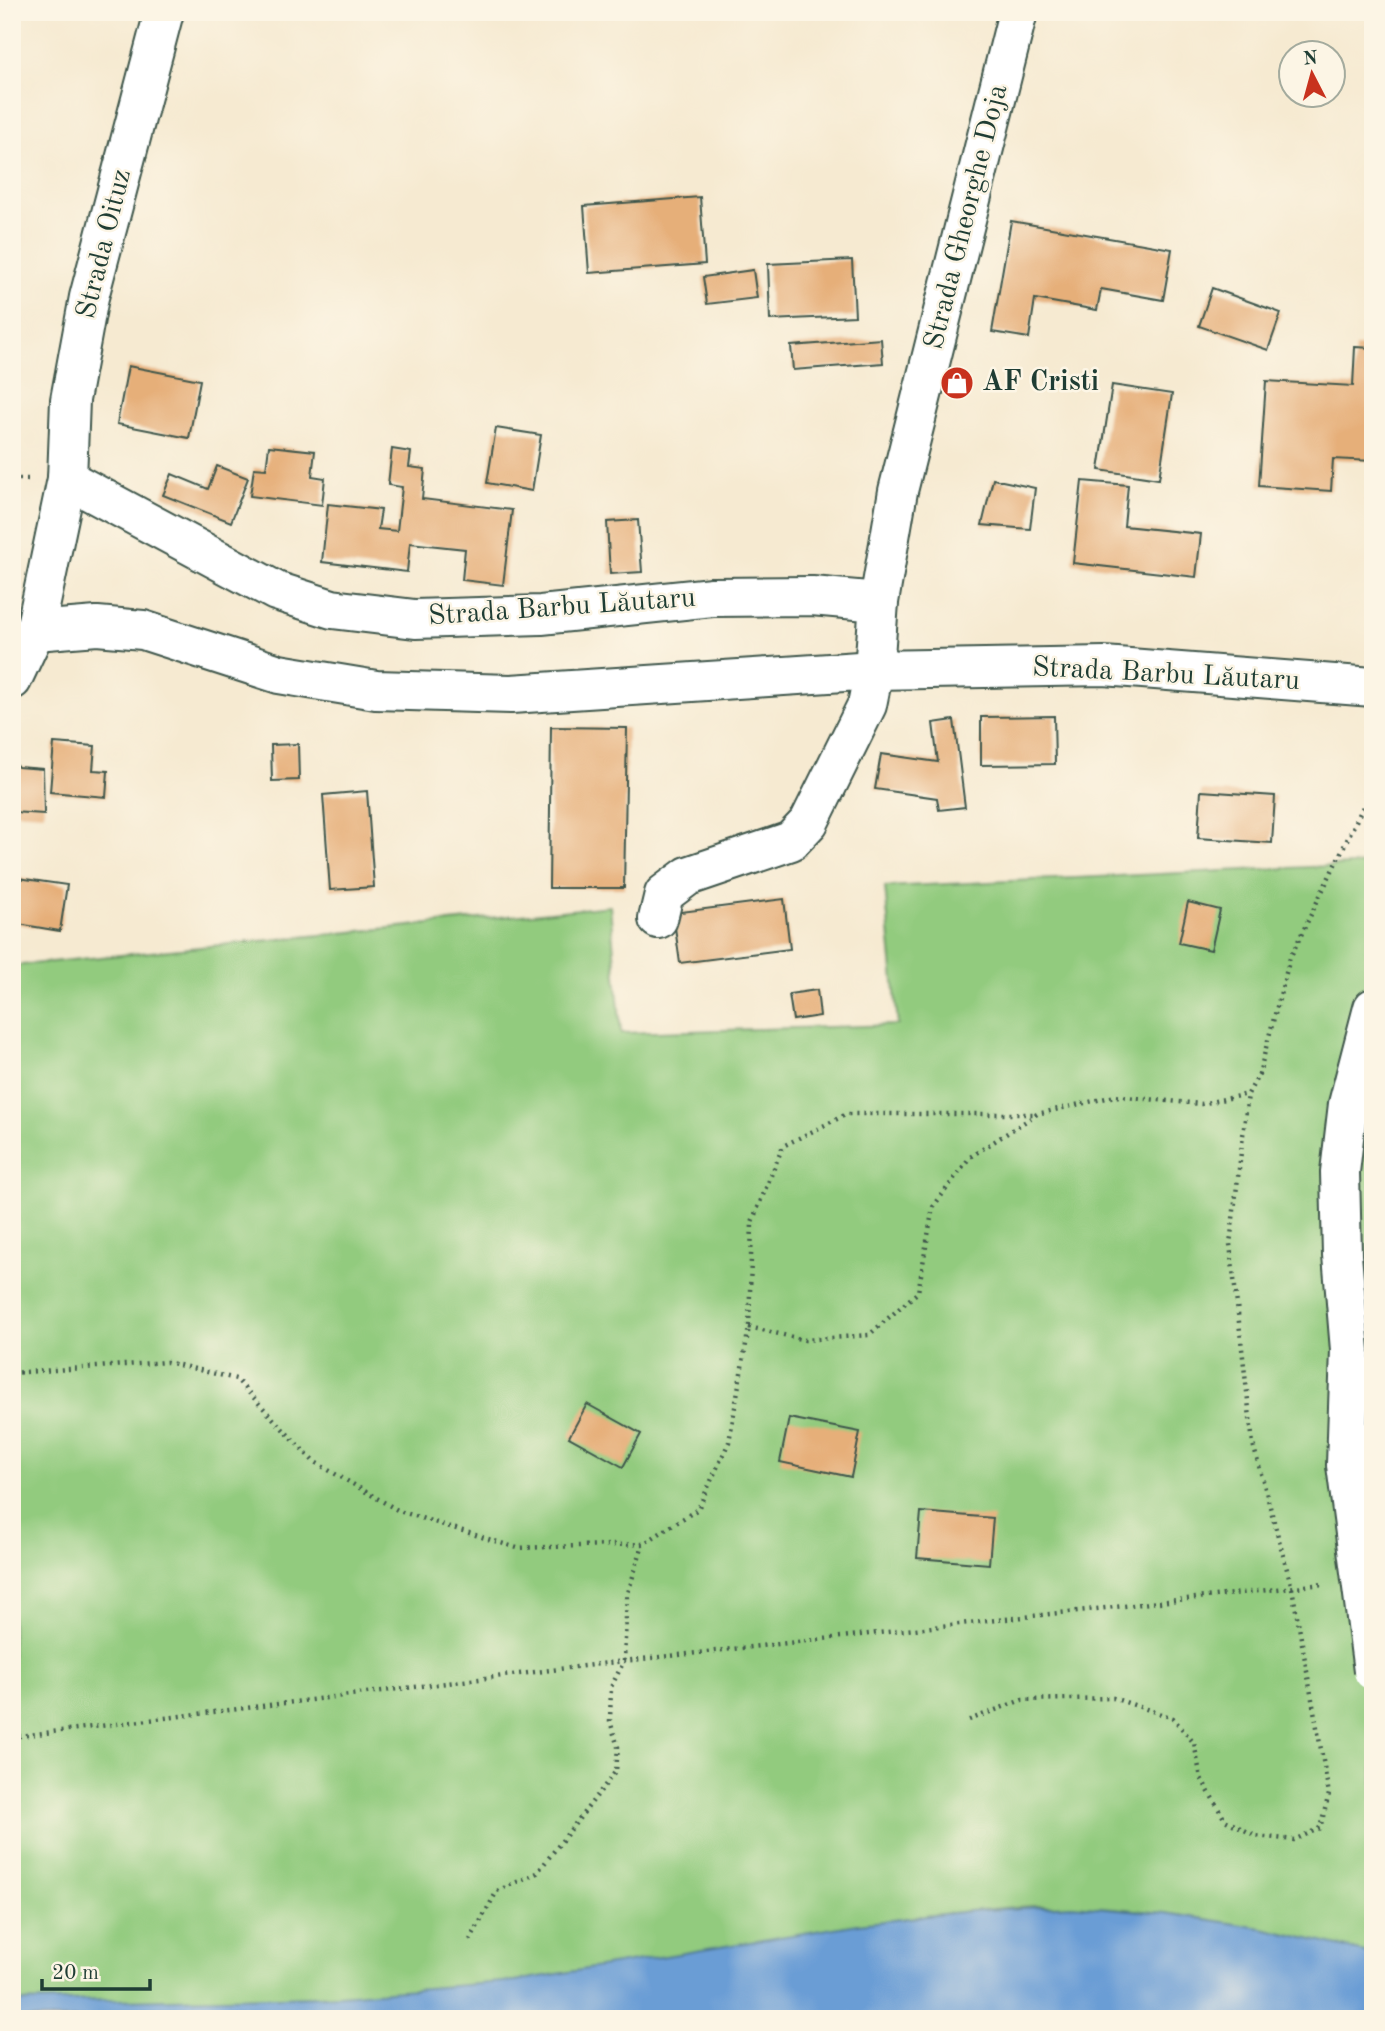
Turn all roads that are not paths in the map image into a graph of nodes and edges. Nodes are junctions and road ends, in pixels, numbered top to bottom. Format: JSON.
{"nodes":[{"id":1,"x":164,"y":12,"type":"edge"},
{"id":2,"x":1018,"y":12,"type":"edge"},
{"id":3,"x":67,"y":479,"type":"junction"},
{"id":4,"x":879,"y":602,"type":"junction"},
{"id":5,"x":35,"y":631,"type":"junction"},
{"id":6,"x":874,"y":670,"type":"junction"},
{"id":7,"x":12,"y":680,"type":"edge"},
{"id":8,"x":1373,"y":687,"type":"edge"},
{"id":9,"x":659,"y":919,"type":"dead end"},
{"id":10,"x":1373,"y":1007,"type":"edge"},
{"id":11,"x":1350,"y":1350,"type":"junction"},
{"id":12,"x":1373,"y":1404,"type":"edge"},
{"id":13,"x":1373,"y":1671,"type":"edge"}],
"edges":[{"from":1,"to":3,"type":"street","name":"Strada Oituz"},
{"from":2,"to":4,"type":"street","name":"Strada Gheorghe Doja"},
{"from":3,"to":4,"type":"street","name":"Strada Barbu Lăutaru"},
{"from":3,"to":5,"type":"street","name":"Strada Oituz"},
{"from":4,"to":6,"type":"street","name":"Strada Gheorghe Doja"},
{"from":5,"to":6,"type":"street","name":"Strada Barbu Lăutaru"},
{"from":5,"to":7,"type":"street","name":"Strada Oituz"},
{"from":6,"to":8,"type":"street","name":"Strada Barbu Lăutaru"},
{"from":6,"to":9,"type":"street","name":"Strada Gheorghe Doja"},
{"from":10,"to":11,"type":"street"},
{"from":11,"to":12,"type":"street"},
{"from":11,"to":13,"type":"street","bridge":true}]}
